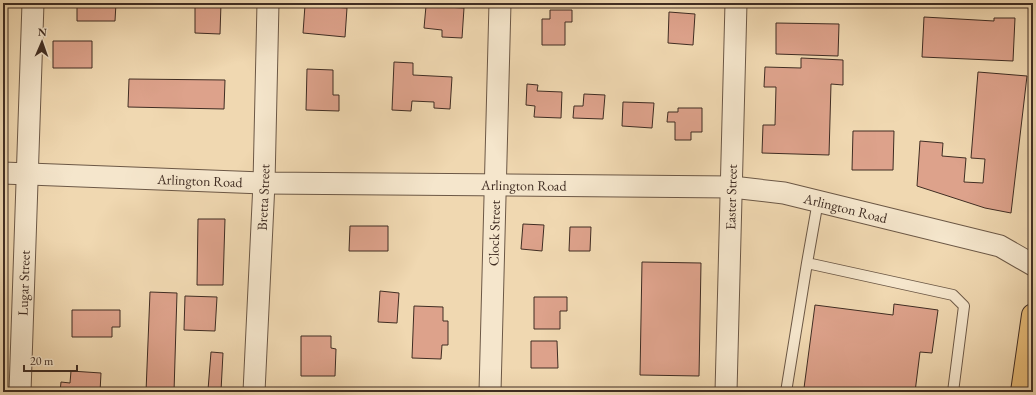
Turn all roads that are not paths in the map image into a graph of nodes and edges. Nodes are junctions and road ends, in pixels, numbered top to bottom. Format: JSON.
{"nodes":[{"id":1,"x":33,"y":3,"type":"edge"},
{"id":2,"x":268,"y":3,"type":"edge"},
{"id":3,"x":500,"y":3,"type":"edge"},
{"id":4,"x":736,"y":3,"type":"edge"},
{"id":5,"x":3,"y":173,"type":"edge"},
{"id":6,"x":28,"y":173,"type":"junction"},
{"id":7,"x":264,"y":183,"type":"junction"},
{"id":8,"x":495,"y":184,"type":"junction"},
{"id":9,"x":732,"y":187,"type":"junction"},
{"id":10,"x":818,"y":201,"type":"junction"},
{"id":11,"x":807,"y":263,"type":"junction"},
{"id":12,"x":1033,"y":265,"type":"edge"},
{"id":13,"x":1033,"y":315,"type":"edge"},
{"id":14,"x":20,"y":392,"type":"edge"},
{"id":15,"x":254,"y":392,"type":"edge"},
{"id":16,"x":490,"y":392,"type":"edge"},
{"id":17,"x":726,"y":392,"type":"edge"},
{"id":18,"x":786,"y":392,"type":"edge"},
{"id":19,"x":953,"y":392,"type":"edge"},
{"id":20,"x":1022,"y":392,"type":"edge"}],
"edges":[{"from":1,"to":6,"type":"street","name":"Lugar Street"},
{"from":2,"to":7,"type":"street","name":"Bretta Street"},
{"from":3,"to":8,"type":"street","name":"Clock Street"},
{"from":4,"to":9,"type":"street","name":"Easter Street"},
{"from":5,"to":6,"type":"street","name":"Arlington Road"},
{"from":6,"to":7,"type":"street","name":"Arlington Road"},
{"from":6,"to":14,"type":"street","name":"Lugar Street"},
{"from":7,"to":8,"type":"street","name":"Arlington Road"},
{"from":7,"to":15,"type":"street","name":"Bretta Street"},
{"from":8,"to":9,"type":"street","name":"Arlington Road"},
{"from":8,"to":16,"type":"street","name":"Clock Street"},
{"from":9,"to":10,"type":"street","name":"Arlington Road"},
{"from":9,"to":17,"type":"street","name":"Easter Street"},
{"from":10,"to":11,"type":"lane"},
{"from":10,"to":12,"type":"street","name":"Arlington Road"},
{"from":11,"to":18,"type":"lane"},
{"from":11,"to":19,"type":"lane"},
{"from":13,"to":20,"type":"main road"}]}
